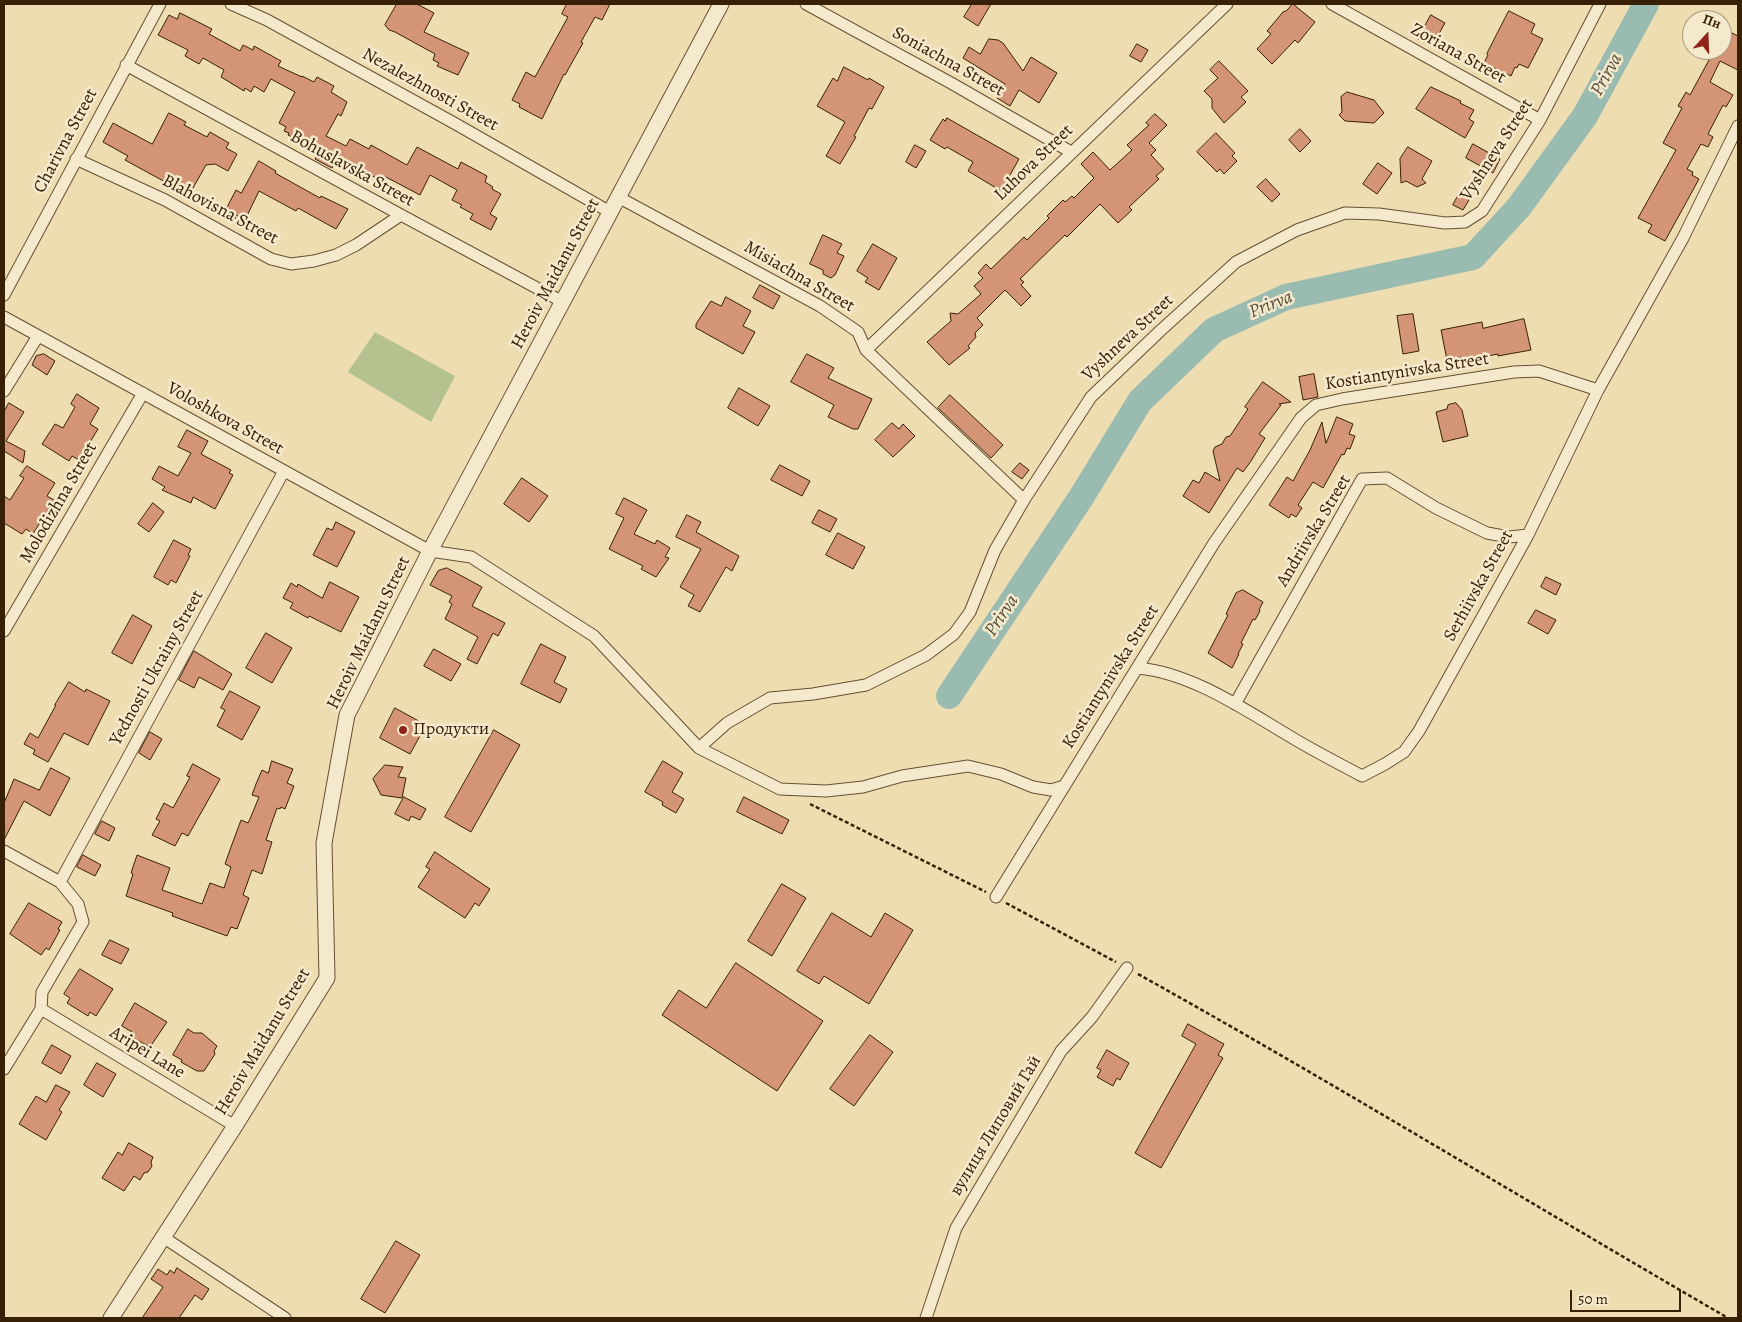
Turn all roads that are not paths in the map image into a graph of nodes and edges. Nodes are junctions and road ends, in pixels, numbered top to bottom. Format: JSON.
{"nodes":[{"id":1,"x":160,"y":4,"type":"edge"},
{"id":2,"x":231,"y":4,"type":"edge"},
{"id":3,"x":721,"y":4,"type":"edge"},
{"id":4,"x":806,"y":4,"type":"edge"},
{"id":5,"x":1227,"y":4,"type":"edge"},
{"id":6,"x":1332,"y":4,"type":"edge"},
{"id":7,"x":1600,"y":4,"type":"edge"},
{"id":8,"x":126,"y":65,"type":"junction"},
{"id":9,"x":1540,"y":120,"type":"junction"},
{"id":10,"x":1738,"y":126,"type":"edge"},
{"id":11,"x":1071,"y":152,"type":"junction"},
{"id":12,"x":76,"y":159,"type":"junction"},
{"id":13,"x":618,"y":197,"type":"junction"},
{"id":14,"x":610,"y":212,"type":"junction"},
{"id":15,"x":401,"y":215,"type":"junction"},
{"id":16,"x":4,"y":295,"type":"edge"},
{"id":17,"x":563,"y":302,"type":"junction"},
{"id":18,"x":4,"y":317,"type":"edge"},
{"id":19,"x":38,"y":336,"type":"junction"},
{"id":20,"x":866,"y":350,"type":"junction"},
{"id":21,"x":1598,"y":390,"type":"junction"},
{"id":22,"x":4,"y":391,"type":"edge"},
{"id":23,"x":143,"y":393,"type":"junction"},
{"id":24,"x":284,"y":471,"type":"junction"},
{"id":25,"x":1024,"y":500,"type":"junction"},
{"id":26,"x":1528,"y":535,"type":"junction"},
{"id":27,"x":430,"y":551,"type":"junction"},
{"id":28,"x":4,"y":631,"type":"edge"},
{"id":29,"x":1138,"y":668,"type":"junction"},
{"id":30,"x":1236,"y":704,"type":"junction"},
{"id":31,"x":699,"y":748,"type":"junction"},
{"id":32,"x":1064,"y":786,"type":"junction"},
{"id":33,"x":4,"y":851,"type":"edge"},
{"id":34,"x":60,"y":882,"type":"junction"},
{"id":35,"x":996,"y":897,"type":"road end"},
{"id":36,"x":1127,"y":968,"type":"road end"},
{"id":37,"x":41,"y":1009,"type":"junction"},
{"id":38,"x":4,"y":1069,"type":"edge"},
{"id":39,"x":234,"y":1126,"type":"junction"},
{"id":40,"x":163,"y":1236,"type":"junction"},
{"id":41,"x":110,"y":1318,"type":"edge"},
{"id":42,"x":284,"y":1318,"type":"edge"},
{"id":43,"x":926,"y":1318,"type":"edge"}],
"edges":[{"from":1,"to":8,"type":"street","name":"Charivna Street"},
{"from":2,"to":14,"type":"street","name":"Nezalezhnosti Street"},
{"from":3,"to":13,"type":"street","name":"Heroiv Maidanu Street"},
{"from":4,"to":11,"type":"street","name":"Soniachna Street"},
{"from":5,"to":11,"type":"street","name":"Luhova Street"},
{"from":6,"to":9,"type":"street","name":"Zoriana Street"},
{"from":7,"to":9,"type":"street","name":"Vyshneva Street"},
{"from":8,"to":12,"type":"street","name":"Charivna Street"},
{"from":8,"to":15,"type":"street","name":"Bohuslavska Street"},
{"from":9,"to":25,"type":"street","name":"Vyshneva Street"},
{"from":10,"to":21,"type":"street"},
{"from":11,"to":20,"type":"street","name":"Luhova Street"},
{"from":12,"to":15,"type":"street","name":"Blahovisna Street"},
{"from":12,"to":16,"type":"street","name":"Charivna Street"},
{"from":13,"to":14,"type":"street","name":"Heroiv Maidanu Street"},
{"from":13,"to":20,"type":"street","name":"Misiachna Street"},
{"from":14,"to":17,"type":"street","name":"Heroiv Maidanu Street"},
{"from":15,"to":17,"type":"street","name":"Bohuslavska Street"},
{"from":17,"to":27,"type":"street","name":"Heroiv Maidanu Street"},
{"from":18,"to":19,"type":"street","name":"Voloshkova Street"},
{"from":19,"to":22,"type":"street"},
{"from":19,"to":23,"type":"street","name":"Voloshkova Street"},
{"from":20,"to":25,"type":"street","name":"Misiachna Street"},
{"from":21,"to":26,"type":"street","name":"Serhiivska Street"},
{"from":21,"to":29,"type":"street","name":"Kostiantynivska Street"},
{"from":23,"to":24,"type":"street","name":"Voloshkova Street"},
{"from":23,"to":28,"type":"street","name":"Molodizhna Street"},
{"from":24,"to":27,"type":"street","name":"Voloshkova Street"},
{"from":24,"to":34,"type":"street","name":"Yednosti Ukrainy Street"},
{"from":25,"to":31,"type":"street","name":"Vyshneva Street"},
{"from":26,"to":30,"type":"street","name":"Andriivska Street"},
{"from":26,"to":30,"type":"street","name":"Serhiivska Street"},
{"from":27,"to":31,"type":"street"},
{"from":27,"to":39,"type":"street","name":"Heroiv Maidanu Street"},
{"from":29,"to":30,"type":"street"},
{"from":29,"to":32,"type":"street","name":"Kostiantynivska Street"},
{"from":31,"to":32,"type":"street"},
{"from":32,"to":35,"type":"street","name":"Kostiantynivska Street"},
{"from":33,"to":34,"type":"street"},
{"from":34,"to":37,"type":"street"},
{"from":36,"to":43,"type":"street","name":"вулиця Липовий Гай"},
{"from":37,"to":38,"type":"street"},
{"from":37,"to":39,"type":"street","name":"Aripei Lane"},
{"from":39,"to":40,"type":"street","name":"Heroiv Maidanu Street"},
{"from":40,"to":41,"type":"street","name":"Heroiv Maidanu Street"},
{"from":40,"to":42,"type":"street"}]}
